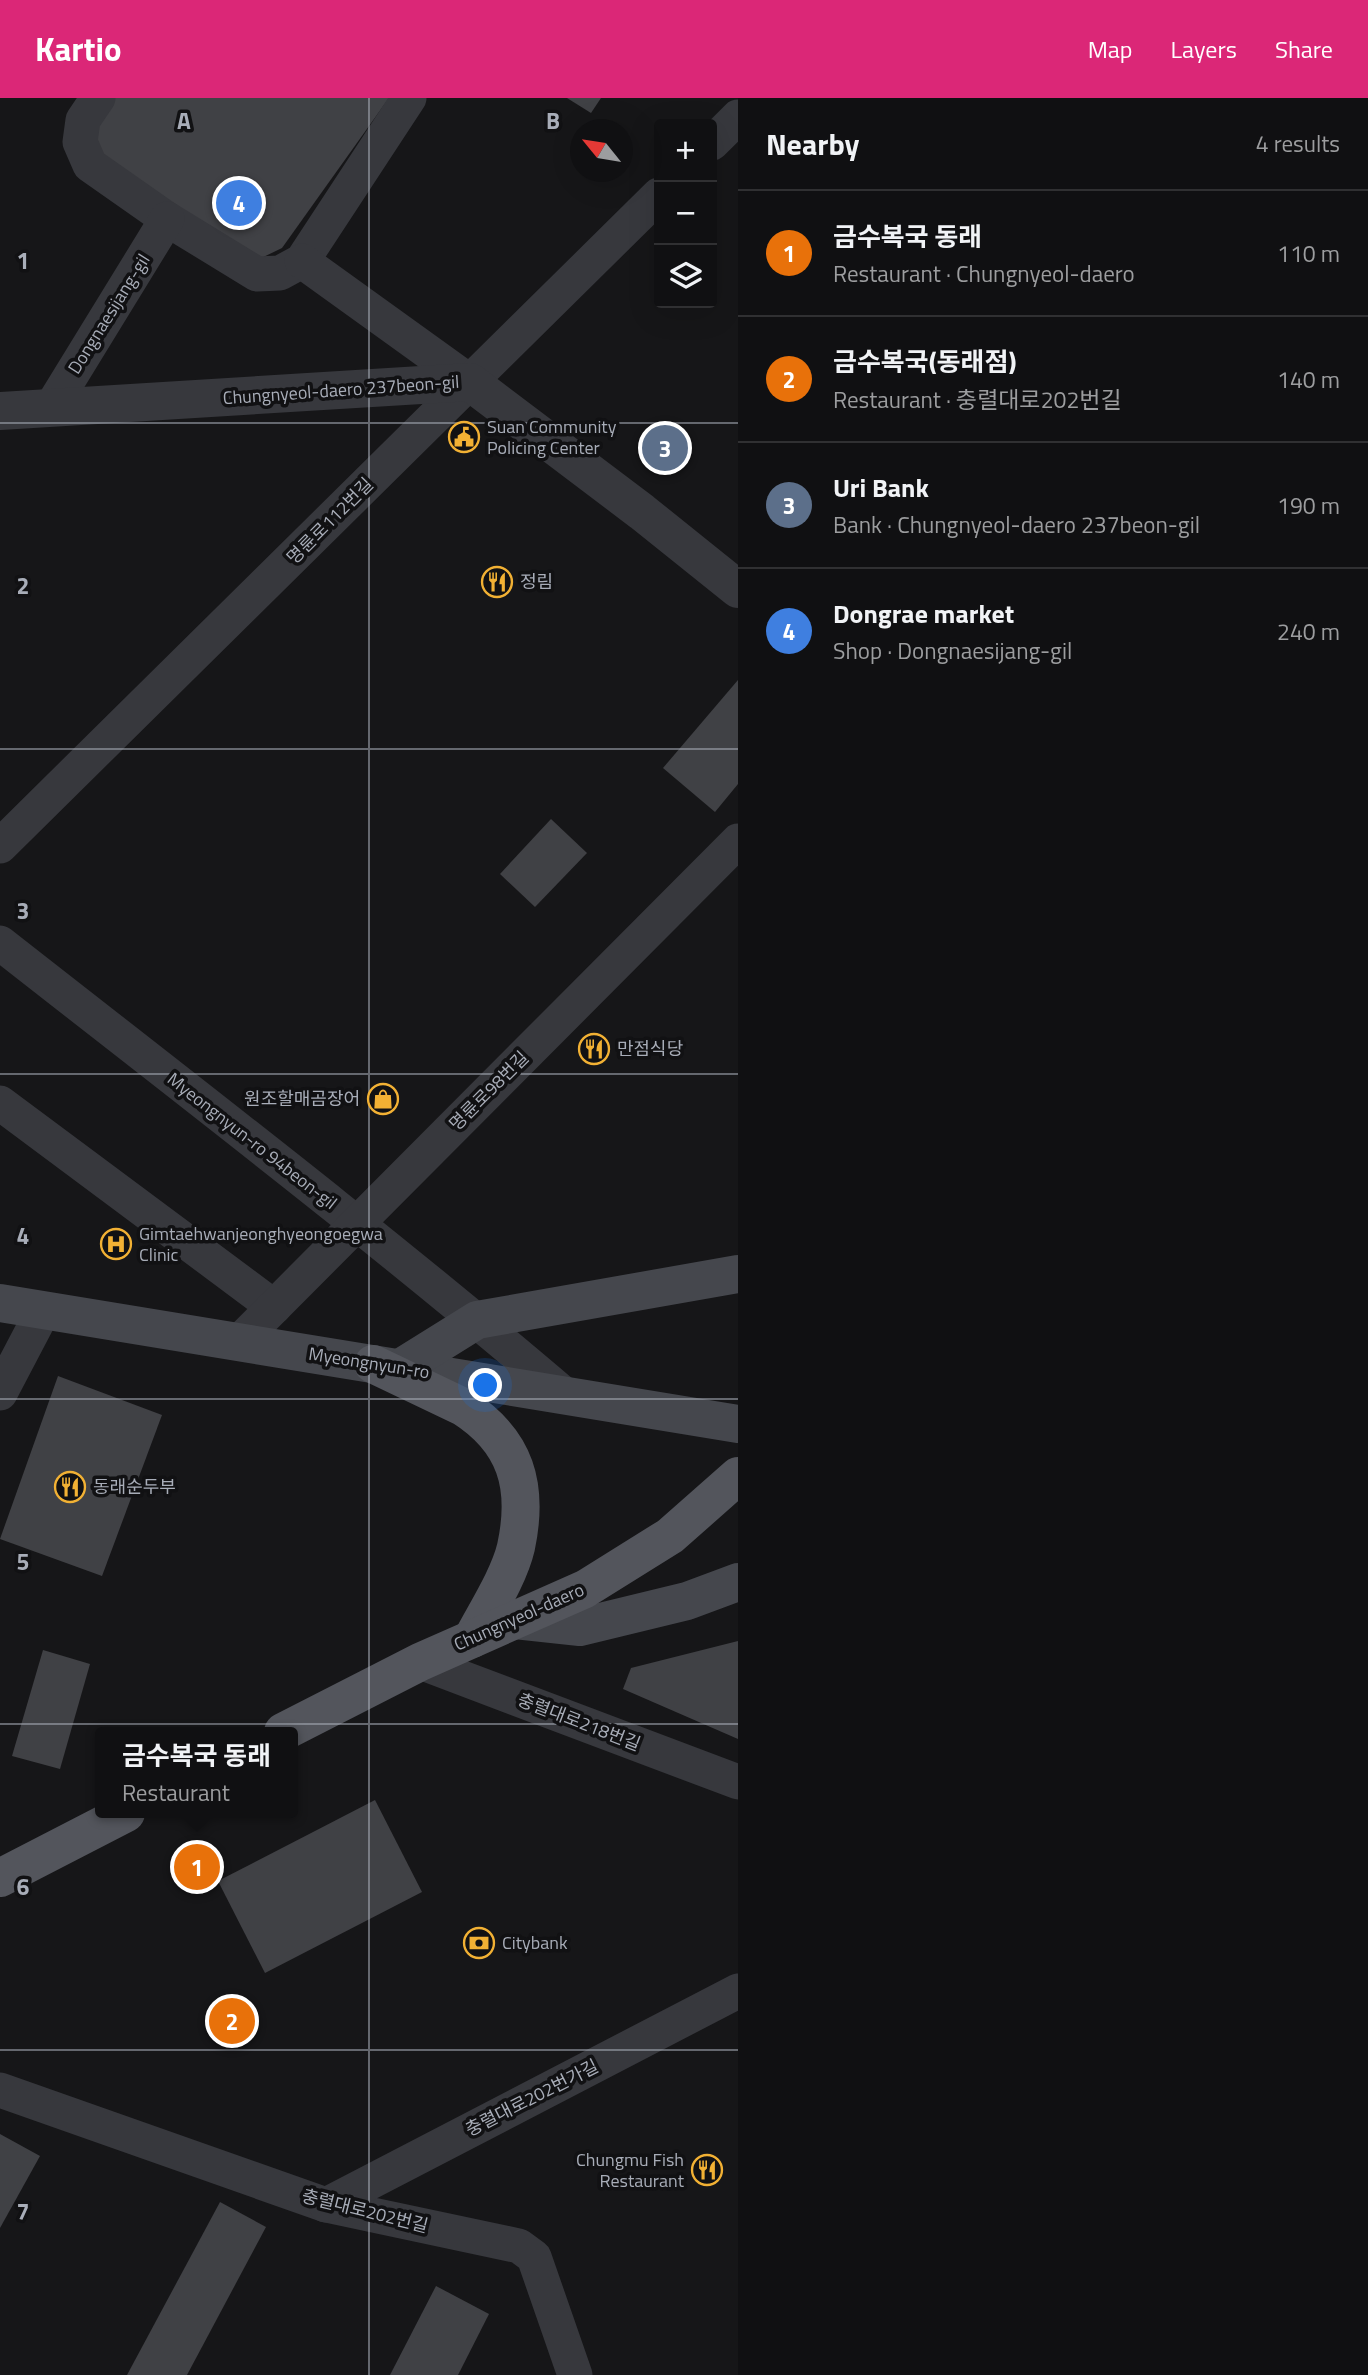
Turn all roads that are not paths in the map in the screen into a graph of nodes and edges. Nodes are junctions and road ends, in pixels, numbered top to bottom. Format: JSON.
{"nodes":[{"id":1,"x":98,"y":98,"type":"edge"},
{"id":2,"x":409,"y":98,"type":"edge"},
{"id":3,"x":738,"y":117,"type":"edge"},
{"id":4,"x":717,"y":138,"type":"edge"},
{"id":5,"x":654,"y":200,"type":"edge"},
{"id":6,"x":167,"y":219,"type":"junction"},
{"id":7,"x":302,"y":261,"type":"junction"},
{"id":8,"x":470,"y":382,"type":"junction"},
{"id":9,"x":51,"y":408,"type":"junction"},
{"id":10,"x":0,"y":411,"type":"edge"},
{"id":11,"x":738,"y":589,"type":"edge"},
{"id":12,"x":738,"y":841,"type":"edge"},
{"id":13,"x":0,"y":846,"type":"edge"},
{"id":14,"x":0,"y":943,"type":"edge"},
{"id":15,"x":0,"y":1103,"type":"edge"},
{"id":16,"x":357,"y":1223,"type":"junction"},
{"id":17,"x":738,"y":1274,"type":"edge"},
{"id":18,"x":0,"y":1303,"type":"edge"},
{"id":19,"x":274,"y":1307,"type":"junction"},
{"id":20,"x":43,"y":1311,"type":"junction"},
{"id":21,"x":477,"y":1320,"type":"junction"},
{"id":22,"x":239,"y":1342,"type":"junction"},
{"id":23,"x":386,"y":1366,"type":"junction"},
{"id":24,"x":0,"y":1393,"type":"edge"},
{"id":25,"x":566,"y":1395,"type":"junction"},
{"id":26,"x":738,"y":1424,"type":"edge"},
{"id":27,"x":738,"y":1476,"type":"edge"},
{"id":28,"x":738,"y":1582,"type":"edge"},
{"id":29,"x":515,"y":1620,"type":"junction"},
{"id":30,"x":472,"y":1639,"type":"junction"},
{"id":31,"x":420,"y":1662,"type":"junction"},
{"id":32,"x":293,"y":1727,"type":"edge"},
{"id":33,"x":738,"y":1782,"type":"edge"},
{"id":34,"x":116,"y":1818,"type":"edge"},
{"id":35,"x":0,"y":1878,"type":"edge"},
{"id":36,"x":738,"y":1991,"type":"edge"},
{"id":37,"x":0,"y":2090,"type":"edge"},
{"id":38,"x":326,"y":2205,"type":"junction"},
{"id":39,"x":575,"y":2375,"type":"edge"}],
"edges":[{"from":1,"to":6,"type":"street"},
{"from":2,"to":7,"type":"street"},
{"from":3,"to":4,"type":"street"},
{"from":5,"to":8,"type":"street","name":"명륜로112번길"},
{"from":6,"to":7,"type":"street"},
{"from":6,"to":9,"type":"street","name":"Dongnaesijang-gil"},
{"from":7,"to":8,"type":"street"},
{"from":8,"to":9,"type":"street","name":"Chungnyeol-daero 237beon-gil"},
{"from":8,"to":11,"type":"street","name":"Chungnyeol-daero 237beon-gil"},
{"from":8,"to":13,"type":"street","name":"명륜로112번길"},
{"from":9,"to":10,"type":"street","name":"Chungnyeol-daero 237beon-gil"},
{"from":12,"to":16,"type":"street","name":"명륜로98번길"},
{"from":14,"to":16,"type":"street","name":"Myeongnyun-ro 94beon-gil"},
{"from":15,"to":19,"type":"street"},
{"from":16,"to":19,"type":"street","name":"명륜로98번길"},
{"from":16,"to":21,"type":"street","name":"Myeongnyun-ro 94beon-gil"},
{"from":17,"to":21,"type":"main road"},
{"from":18,"to":20,"type":"main road","name":"Myeongnyun-ro"},
{"from":19,"to":22,"type":"street","name":"명륜로98번길"},
{"from":20,"to":22,"type":"main road","name":"Myeongnyun-ro"},
{"from":20,"to":24,"type":"street"},
{"from":21,"to":23,"type":"main road"},
{"from":21,"to":25,"type":"street","name":"Myeongnyun-ro 94beon-gil"},
{"from":22,"to":23,"type":"main road","name":"Myeongnyun-ro"},
{"from":23,"to":25,"type":"main road","name":"Myeongnyun-ro"},
{"from":23,"to":30,"type":"main road"},
{"from":25,"to":26,"type":"main road","name":"Myeongnyun-ro"},
{"from":27,"to":29,"type":"main road","name":"Chungnyeol-daero"},
{"from":28,"to":29,"type":"main road"},
{"from":29,"to":30,"type":"main road","name":"Chungnyeol-daero"},
{"from":30,"to":31,"type":"main road","name":"Chungnyeol-daero"},
{"from":31,"to":32,"type":"main road","name":"Chungnyeol-daero"},
{"from":31,"to":33,"type":"street","name":"충렬대로218번길"},
{"from":34,"to":35,"type":"main road"},
{"from":36,"to":38,"type":"street","name":"충렬대로202번가길"},
{"from":37,"to":38,"type":"street","name":"충렬대로202번길"},
{"from":38,"to":39,"type":"street","name":"충렬대로202번길"}]}
